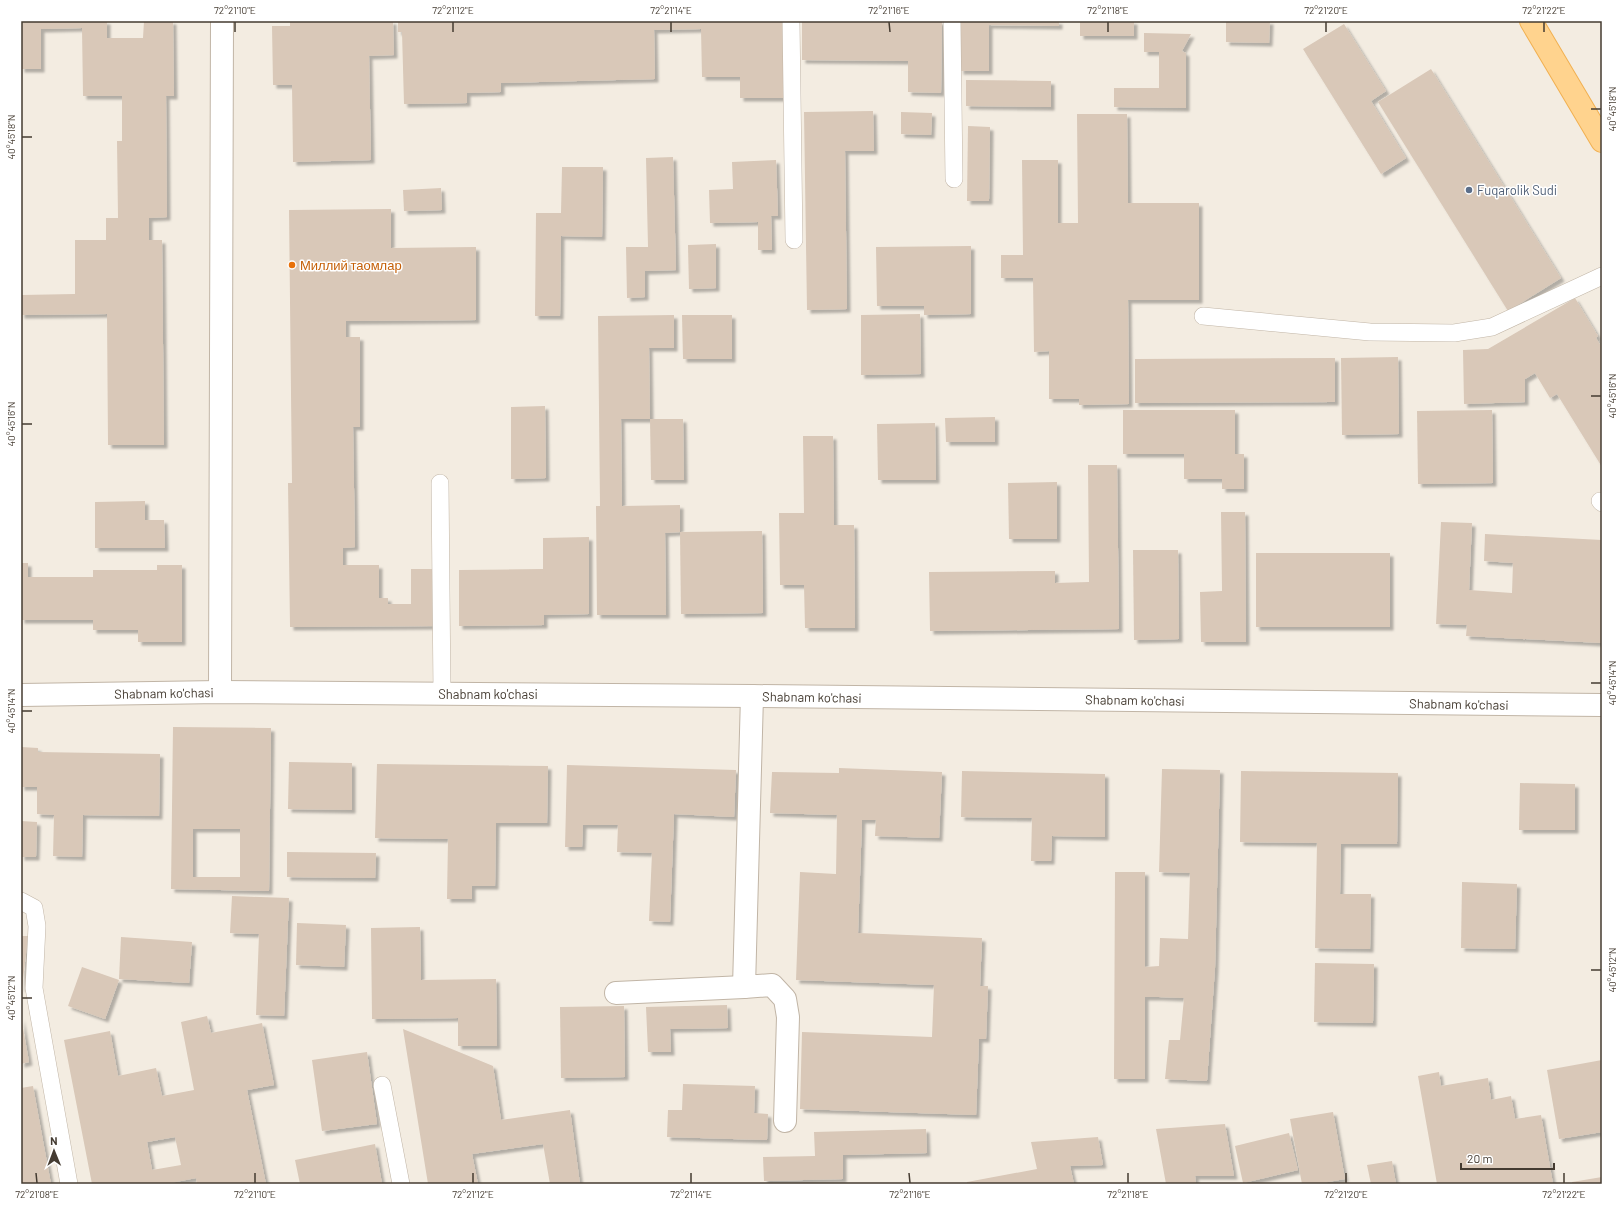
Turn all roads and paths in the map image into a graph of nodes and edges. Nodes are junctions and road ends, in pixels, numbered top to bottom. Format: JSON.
{"nodes":[{"id":1,"x":222,"y":21,"type":"edge"},
{"id":2,"x":791,"y":21,"type":"edge"},
{"id":3,"x":952,"y":21,"type":"edge"},
{"id":4,"x":1531,"y":21,"type":"edge"},
{"id":5,"x":1602,"y":141,"type":"edge"},
{"id":6,"x":954,"y":179,"type":"dead end"},
{"id":7,"x":794,"y":240,"type":"dead end"},
{"id":8,"x":1602,"y":276,"type":"edge"},
{"id":9,"x":1203,"y":316,"type":"dead end"},
{"id":10,"x":440,"y":483,"type":"dead end"},
{"id":11,"x":220,"y":692,"type":"junction"},
{"id":12,"x":442,"y":694,"type":"junction"},
{"id":13,"x":21,"y":695,"type":"edge"},
{"id":14,"x":752,"y":696,"type":"junction"},
{"id":15,"x":1602,"y":705,"type":"edge"},
{"id":16,"x":21,"y":901,"type":"edge"},
{"id":17,"x":744,"y":987,"type":"junction"},
{"id":18,"x":616,"y":993,"type":"dead end"},
{"id":19,"x":382,"y":1085,"type":"dead end"},
{"id":20,"x":785,"y":1121,"type":"dead end"},
{"id":21,"x":69,"y":1184,"type":"edge"},
{"id":22,"x":401,"y":1184,"type":"edge"}],
"edges":[{"from":1,"to":11,"type":"street"},
{"from":2,"to":7,"type":"lane"},
{"from":3,"to":6,"type":"lane"},
{"from":4,"to":5,"type":"main road"},
{"from":8,"to":9,"type":"lane"},
{"from":10,"to":12,"type":"lane"},
{"from":11,"to":12,"type":"street","name":"Shabnam ko'chasi"},
{"from":11,"to":13,"type":"street","name":"Shabnam ko'chasi"},
{"from":12,"to":14,"type":"street","name":"Shabnam ko'chasi"},
{"from":14,"to":15,"type":"street","name":"Shabnam ko'chasi"},
{"from":14,"to":17,"type":"street"},
{"from":16,"to":21,"type":"lane"},
{"from":17,"to":18,"type":"street"},
{"from":17,"to":20,"type":"street"},
{"from":19,"to":22,"type":"lane"}]}
